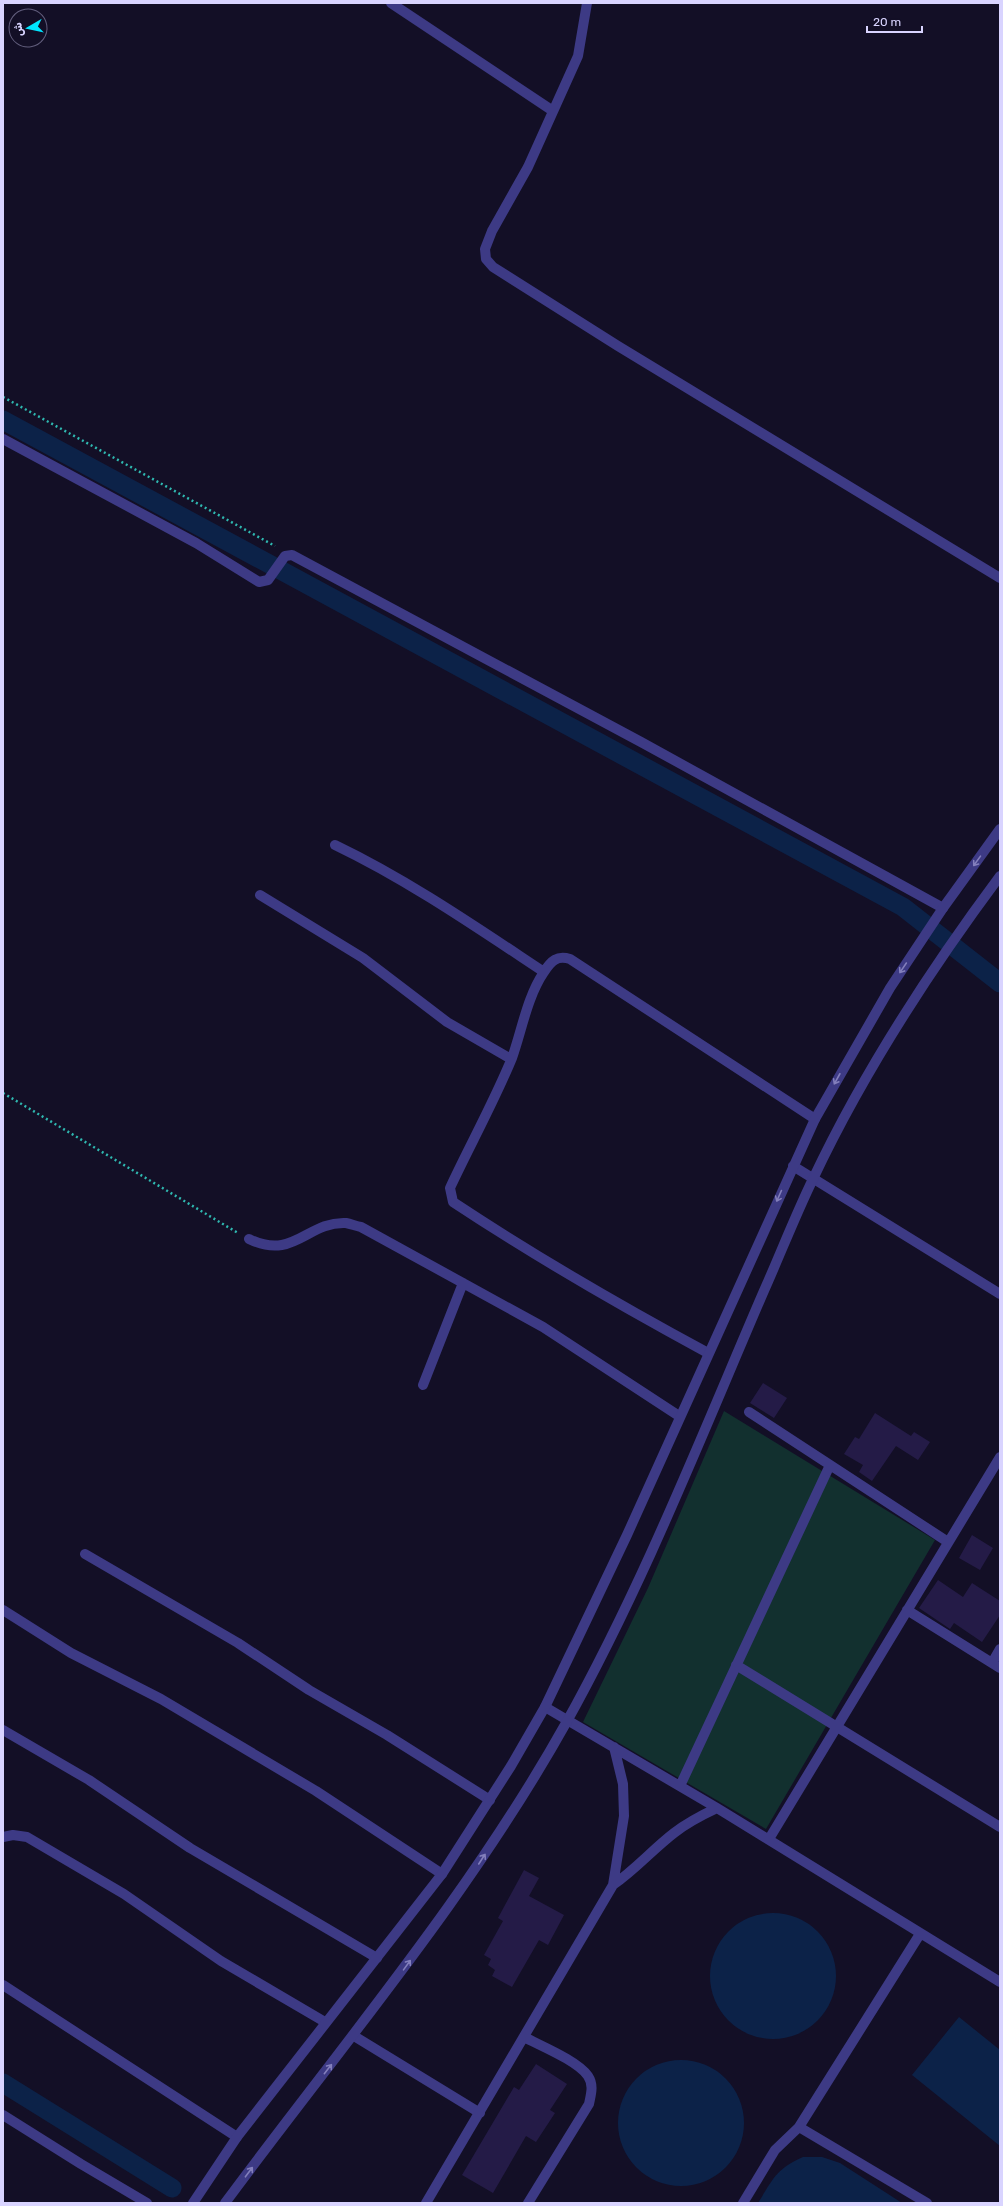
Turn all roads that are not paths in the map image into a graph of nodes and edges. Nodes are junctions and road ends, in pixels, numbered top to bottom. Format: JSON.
{"nodes":[{"id":1,"x":391,"y":3,"type":"edge"},
{"id":2,"x":587,"y":3,"type":"edge"},
{"id":3,"x":553,"y":111,"type":"junction"},
{"id":4,"x":3,"y":438,"type":"edge"},
{"id":5,"x":1000,"y":578,"type":"edge"},
{"id":6,"x":1000,"y":829,"type":"edge"},
{"id":7,"x":335,"y":845,"type":"dead end"},
{"id":8,"x":1000,"y":876,"type":"edge"},
{"id":9,"x":260,"y":895,"type":"dead end"},
{"id":10,"x":943,"y":908,"type":"junction"},
{"id":11,"x":544,"y":972,"type":"junction"},
{"id":12,"x":511,"y":1059,"type":"junction"},
{"id":13,"x":815,"y":1119,"type":"junction"},
{"id":14,"x":793,"y":1166,"type":"junction"},
{"id":15,"x":813,"y":1178,"type":"junction"},
{"id":16,"x":249,"y":1239,"type":"road end"},
{"id":17,"x":463,"y":1283,"type":"junction"},
{"id":18,"x":1000,"y":1294,"type":"edge"},
{"id":19,"x":708,"y":1353,"type":"junction"},
{"id":20,"x":423,"y":1385,"type":"dead end"},
{"id":21,"x":749,"y":1412,"type":"dead end"},
{"id":22,"x":680,"y":1416,"type":"junction"},
{"id":23,"x":1000,"y":1457,"type":"edge"},
{"id":24,"x":830,"y":1465,"type":"junction"},
{"id":25,"x":948,"y":1542,"type":"junction"},
{"id":26,"x":85,"y":1554,"type":"dead end"},
{"id":27,"x":3,"y":1610,"type":"edge"},
{"id":28,"x":906,"y":1610,"type":"junction"},
{"id":29,"x":1000,"y":1649,"type":"edge"},
{"id":30,"x":736,"y":1665,"type":"junction"},
{"id":31,"x":996,"y":1665,"type":"edge"},
{"id":32,"x":545,"y":1708,"type":"junction"},
{"id":33,"x":567,"y":1721,"type":"junction"},
{"id":34,"x":837,"y":1727,"type":"junction"},
{"id":35,"x":3,"y":1730,"type":"edge"},
{"id":36,"x":614,"y":1747,"type":"junction"},
{"id":37,"x":680,"y":1786,"type":"junction"},
{"id":38,"x":490,"y":1800,"type":"junction"},
{"id":39,"x":717,"y":1808,"type":"junction"},
{"id":40,"x":1000,"y":1827,"type":"edge"},
{"id":41,"x":3,"y":1837,"type":"edge"},
{"id":42,"x":769,"y":1840,"type":"junction"},
{"id":43,"x":442,"y":1874,"type":"junction"},
{"id":44,"x":613,"y":1885,"type":"junction"},
{"id":45,"x":920,"y":1934,"type":"junction"},
{"id":46,"x":377,"y":1958,"type":"junction"},
{"id":47,"x":1000,"y":1982,"type":"edge"},
{"id":48,"x":3,"y":1985,"type":"edge"},
{"id":49,"x":325,"y":2022,"type":"junction"},
{"id":50,"x":354,"y":2036,"type":"junction"},
{"id":51,"x":524,"y":2037,"type":"junction"},
{"id":52,"x":480,"y":2113,"type":"junction"},
{"id":53,"x":3,"y":2115,"type":"edge"},
{"id":54,"x":799,"y":2127,"type":"junction"},
{"id":55,"x":237,"y":2137,"type":"junction"},
{"id":56,"x":147,"y":2203,"type":"edge"},
{"id":57,"x":193,"y":2203,"type":"edge"},
{"id":58,"x":225,"y":2203,"type":"edge"},
{"id":59,"x":426,"y":2203,"type":"edge"},
{"id":60,"x":528,"y":2203,"type":"edge"},
{"id":61,"x":743,"y":2203,"type":"edge"},
{"id":62,"x":927,"y":2203,"type":"edge"}],
"edges":[{"from":1,"to":3,"type":"street"},
{"from":2,"to":3,"type":"street"},
{"from":3,"to":5,"type":"street"},
{"from":4,"to":10,"type":"street"},
{"from":6,"to":10,"type":"street","one_way":true},
{"from":7,"to":11,"type":"street"},
{"from":8,"to":15,"type":"street"},
{"from":9,"to":12,"type":"street"},
{"from":10,"to":13,"type":"street","one_way":true},
{"from":11,"to":12,"type":"street"},
{"from":11,"to":13,"type":"street"},
{"from":12,"to":19,"type":"street"},
{"from":13,"to":14,"type":"street"},
{"from":14,"to":15,"type":"street"},
{"from":14,"to":19,"type":"street","one_way":true},
{"from":15,"to":18,"type":"street"},
{"from":15,"to":33,"type":"street"},
{"from":16,"to":17,"type":"street"},
{"from":17,"to":20,"type":"street"},
{"from":17,"to":22,"type":"street"},
{"from":19,"to":22,"type":"street"},
{"from":21,"to":24,"type":"street"},
{"from":22,"to":32,"type":"street"},
{"from":23,"to":25,"type":"street"},
{"from":24,"to":25,"type":"street"},
{"from":24,"to":30,"type":"street"},
{"from":25,"to":28,"type":"street"},
{"from":26,"to":38,"type":"street"},
{"from":27,"to":43,"type":"street"},
{"from":28,"to":31,"type":"street"},
{"from":28,"to":34,"type":"street"},
{"from":29,"to":31,"type":"street"},
{"from":30,"to":34,"type":"street"},
{"from":30,"to":37,"type":"street"},
{"from":32,"to":33,"type":"street"},
{"from":32,"to":38,"type":"street"},
{"from":33,"to":36,"type":"street"},
{"from":50,"to":33,"type":"street","one_way":true},
{"from":34,"to":40,"type":"street"},
{"from":34,"to":42,"type":"street"},
{"from":35,"to":46,"type":"street"},
{"from":36,"to":37,"type":"street"},
{"from":36,"to":44,"type":"street"},
{"from":37,"to":39,"type":"street"},
{"from":38,"to":43,"type":"street"},
{"from":39,"to":42,"type":"street"},
{"from":39,"to":44,"type":"street"},
{"from":41,"to":49,"type":"street"},
{"from":42,"to":45,"type":"street"},
{"from":43,"to":46,"type":"street"},
{"from":44,"to":51,"type":"street"},
{"from":45,"to":47,"type":"street"},
{"from":45,"to":54,"type":"street"},
{"from":46,"to":49,"type":"street"},
{"from":48,"to":55,"type":"street"},
{"from":49,"to":55,"type":"street"},
{"from":50,"to":52,"type":"street"},
{"from":58,"to":50,"type":"street","one_way":true},
{"from":51,"to":52,"type":"street"},
{"from":51,"to":60,"type":"street"},
{"from":52,"to":59,"type":"street"},
{"from":53,"to":56,"type":"street"},
{"from":54,"to":61,"type":"street"},
{"from":54,"to":62,"type":"street"},
{"from":55,"to":57,"type":"street"}]}
